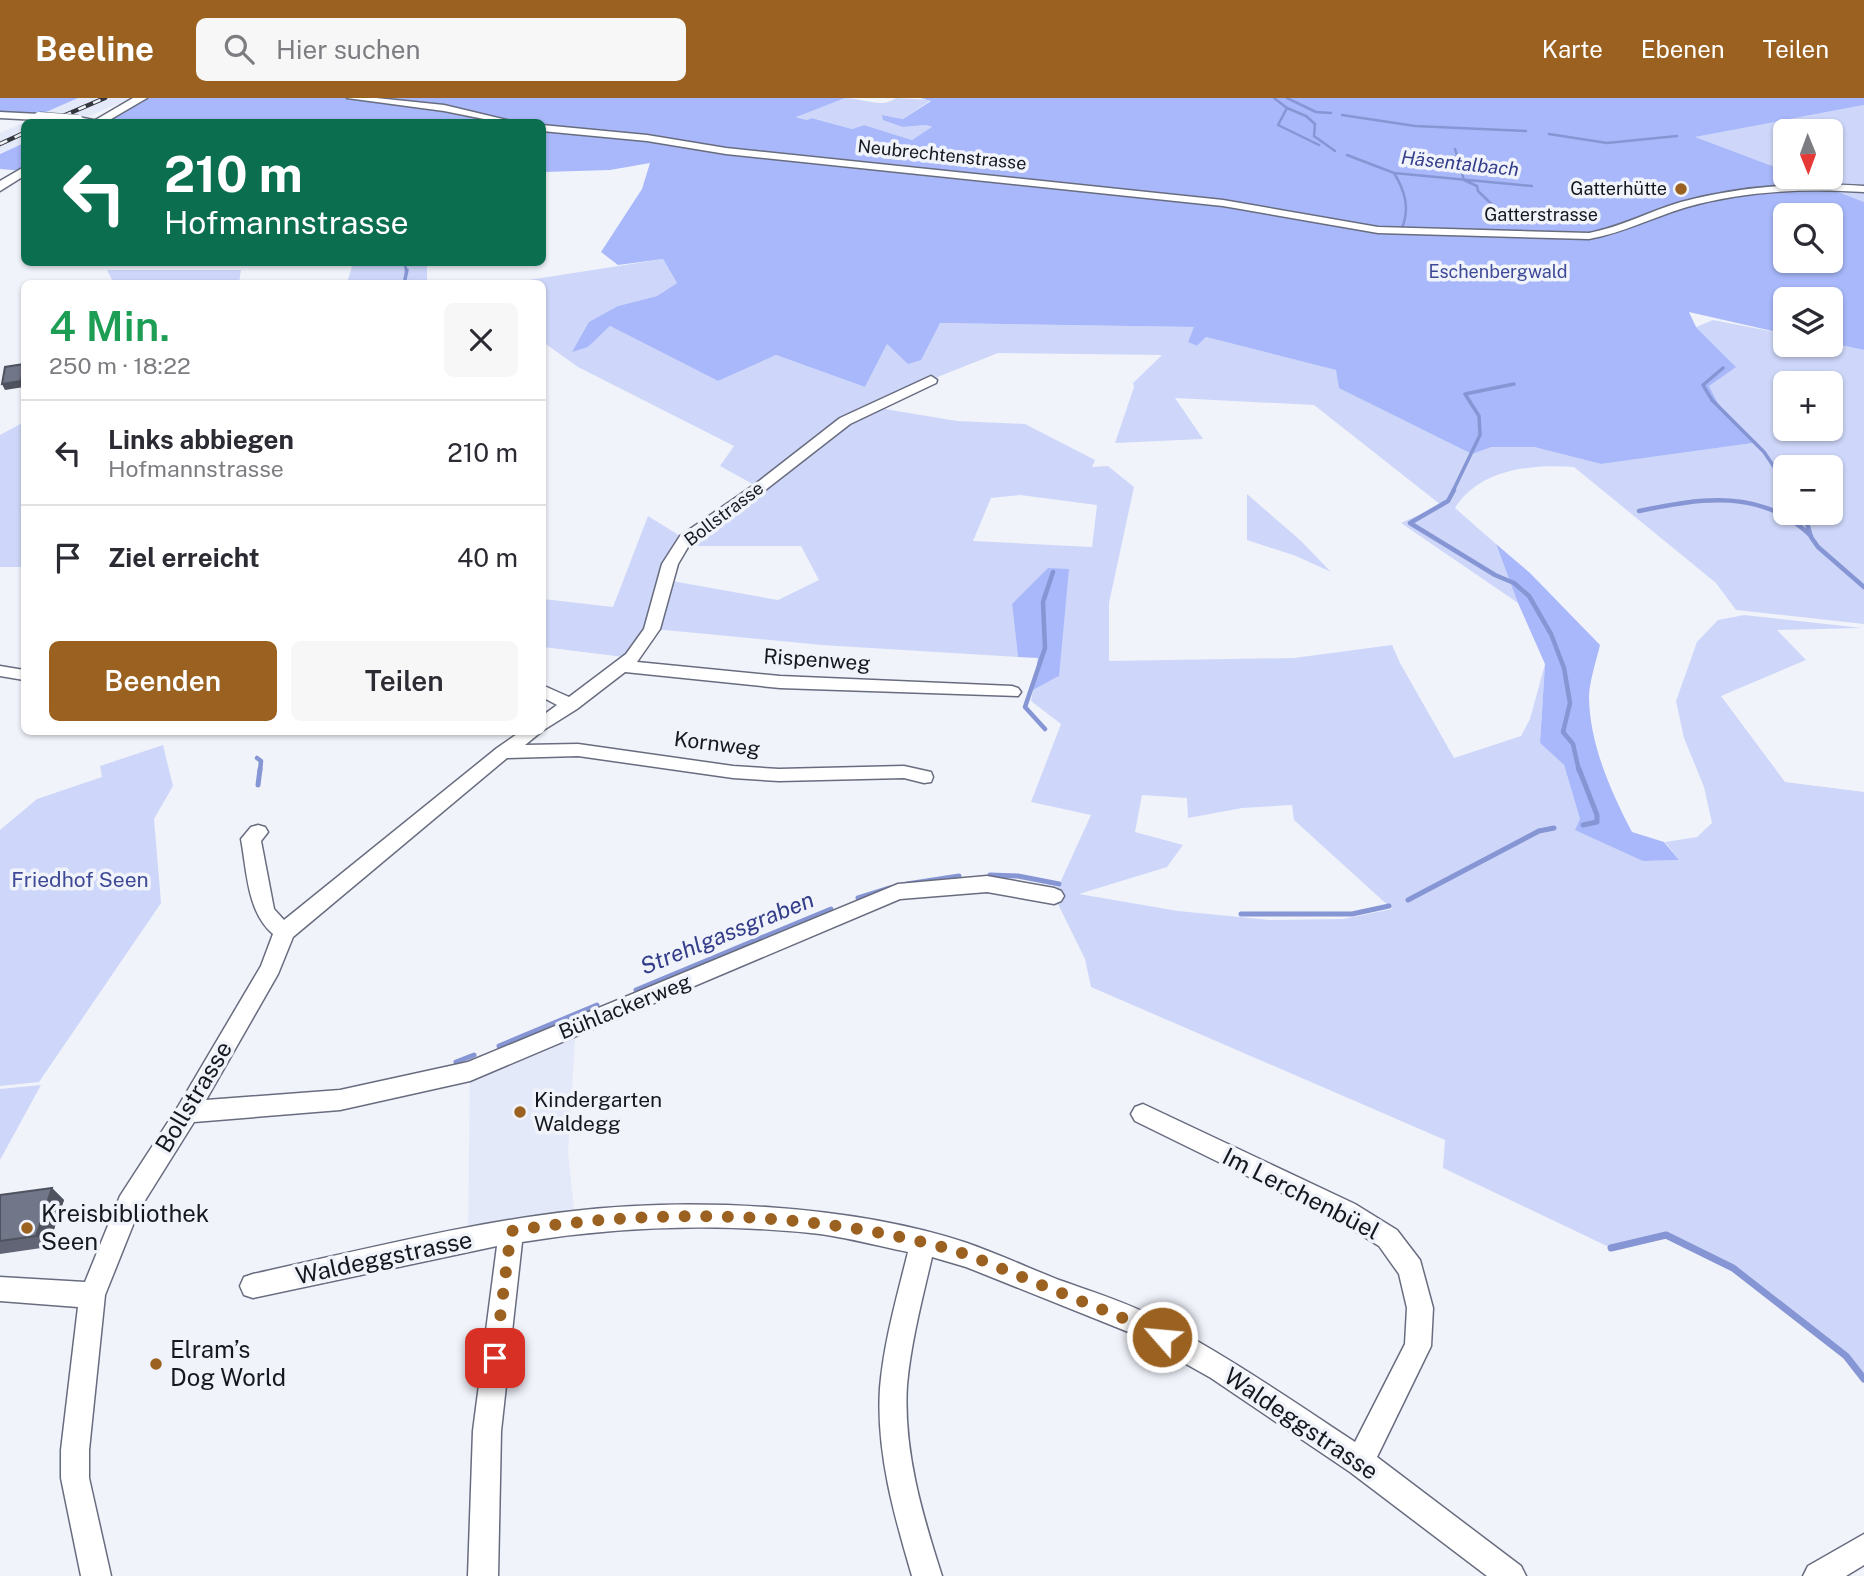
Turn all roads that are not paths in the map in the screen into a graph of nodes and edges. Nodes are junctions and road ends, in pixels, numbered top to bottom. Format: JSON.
{"nodes":[{"id":1,"x":141,"y":98,"type":"edge"},
{"id":2,"x":351,"y":98,"type":"edge"},
{"id":3,"x":0,"y":115,"type":"edge"},
{"id":4,"x":65,"y":119,"type":"edge"},
{"id":5,"x":104,"y":119,"type":"edge"},
{"id":6,"x":496,"y":119,"type":"edge"},
{"id":7,"x":546,"y":128,"type":"edge"},
{"id":8,"x":21,"y":173,"type":"edge"},
{"id":9,"x":0,"y":187,"type":"edge"},
{"id":10,"x":1864,"y":188,"type":"edge"},
{"id":11,"x":1337,"y":223,"type":"joint"},
{"id":12,"x":931,"y":380,"type":"dead end"},
{"id":13,"x":620,"y":666,"type":"junction"},
{"id":14,"x":0,"y":671,"type":"edge"},
{"id":15,"x":21,"y":675,"type":"edge"},
{"id":16,"x":546,"y":692,"type":"edge"},
{"id":17,"x":1013,"y":692,"type":"dead end"},
{"id":18,"x":571,"y":705,"type":"junction"},
{"id":19,"x":546,"y":722,"type":"edge"},
{"id":20,"x":528,"y":735,"type":"edge"},
{"id":21,"x":503,"y":751,"type":"junction"},
{"id":22,"x":924,"y":777,"type":"dead end"},
{"id":23,"x":258,"y":832,"type":"dead end"},
{"id":24,"x":1054,"y":896,"type":"dead end"},
{"id":25,"x":284,"y":932,"type":"junction"},
{"id":26,"x":187,"y":1112,"type":"junction"},
{"id":27,"x":1143,"y":1114,"type":"dead end"},
{"id":28,"x":511,"y":1231,"type":"junction"},
{"id":29,"x":923,"y":1243,"type":"junction"},
{"id":30,"x":253,"y":1286,"type":"dead end"},
{"id":31,"x":0,"y":1289,"type":"edge"},
{"id":32,"x":92,"y":1295,"type":"junction"},
{"id":33,"x":1360,"y":1462,"type":"junction"},
{"id":34,"x":1864,"y":1549,"type":"edge"},
{"id":35,"x":96,"y":1576,"type":"edge"},
{"id":36,"x":484,"y":1576,"type":"edge"},
{"id":37,"x":927,"y":1576,"type":"edge"},
{"id":38,"x":1511,"y":1576,"type":"edge"},
{"id":39,"x":1818,"y":1576,"type":"edge"}],
"edges":[{"from":1,"to":5,"type":"main road"},
{"from":2,"to":6,"type":"street"},
{"from":3,"to":4,"type":"street","bridge":true},
{"from":7,"to":11,"type":"street","name":"Neubrechtenstrasse"},
{"from":8,"to":9,"type":"main road"},
{"from":10,"to":11,"type":"street","name":"Gatterstrasse"},
{"from":12,"to":13,"type":"street","name":"Bollstrasse"},
{"from":13,"to":17,"type":"street","name":"Rispenweg"},
{"from":13,"to":18,"type":"street","name":"Bollstrasse"},
{"from":14,"to":15,"type":"street"},
{"from":16,"to":18,"type":"street"},
{"from":18,"to":19,"type":"street","name":"Bollstrasse"},
{"from":20,"to":21,"type":"street"},
{"from":21,"to":22,"type":"street","name":"Kornweg"},
{"from":21,"to":25,"type":"street"},
{"from":23,"to":25,"type":"street"},
{"from":24,"to":26,"type":"street","name":"Bühlackerweg"},
{"from":25,"to":26,"type":"street","name":"Bollstrasse"},
{"from":26,"to":32,"type":"street","name":"Bollstrasse"},
{"from":27,"to":33,"type":"street","name":"Im Lerchenbüel"},
{"from":28,"to":29,"type":"street","name":"Waldeggstrasse"},
{"from":28,"to":30,"type":"street","name":"Waldeggstrasse"},
{"from":28,"to":36,"type":"street"},
{"from":29,"to":33,"type":"street","name":"Waldeggstrasse"},
{"from":29,"to":37,"type":"street"},
{"from":31,"to":32,"type":"street"},
{"from":32,"to":35,"type":"street","name":"Bollstrasse"},
{"from":33,"to":38,"type":"street","name":"Waldeggstrasse"},
{"from":34,"to":39,"type":"street"}]}
